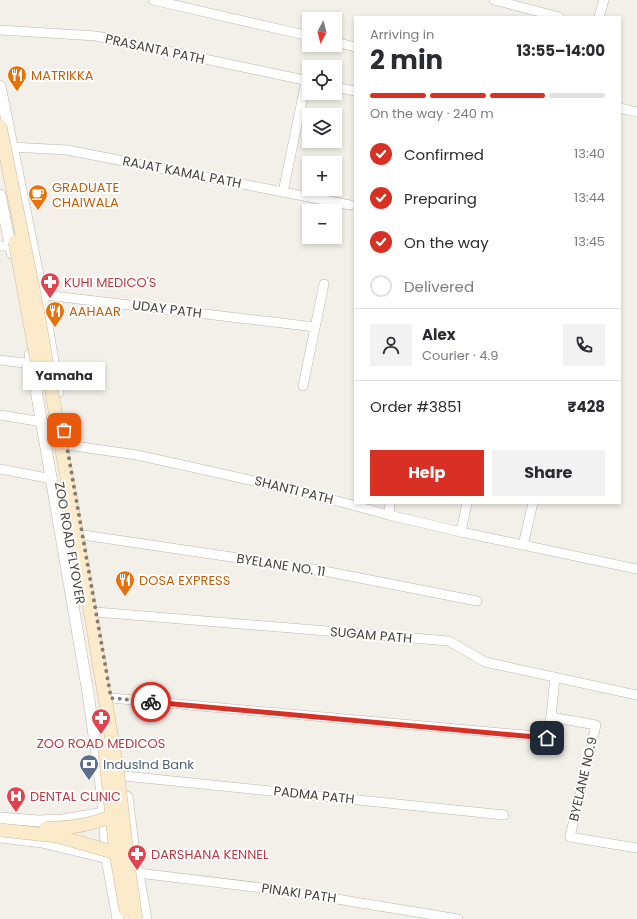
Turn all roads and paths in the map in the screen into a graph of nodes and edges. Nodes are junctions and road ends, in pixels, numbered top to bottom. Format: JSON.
{"nodes":[{"id":1,"x":153,"y":0,"type":"edge"},
{"id":2,"x":494,"y":0,"type":"edge"},
{"id":3,"x":604,"y":0,"type":"edge"},
{"id":4,"x":504,"y":1,"type":"edge"},
{"id":5,"x":556,"y":16,"type":"edge"},
{"id":6,"x":599,"y":16,"type":"edge"},
{"id":7,"x":0,"y":30,"type":"edge"},
{"id":8,"x":302,"y":34,"type":"edge"},
{"id":9,"x":342,"y":44,"type":"edge"},
{"id":10,"x":354,"y":47,"type":"edge"},
{"id":11,"x":302,"y":80,"type":"edge"},
{"id":12,"x":0,"y":86,"type":"edge"},
{"id":13,"x":342,"y":88,"type":"edge"},
{"id":14,"x":354,"y":91,"type":"edge"},
{"id":15,"x":304,"y":100,"type":"edge"},
{"id":16,"x":621,"y":108,"type":"edge"},
{"id":17,"x":637,"y":112,"type":"edge"},
{"id":18,"x":0,"y":126,"type":"edge"},
{"id":19,"x":12,"y":147,"type":"junction"},
{"id":20,"x":0,"y":169,"type":"edge"},
{"id":21,"x":283,"y":192,"type":"junction"},
{"id":22,"x":0,"y":195,"type":"edge"},
{"id":23,"x":350,"y":205,"type":"dead end"},
{"id":24,"x":5,"y":246,"type":"edge"},
{"id":25,"x":324,"y":284,"type":"dead end"},
{"id":26,"x":19,"y":292,"type":"junction"},
{"id":27,"x":42,"y":295,"type":"junction"},
{"id":28,"x":315,"y":327,"type":"junction"},
{"id":29,"x":0,"y":360,"type":"edge"},
{"id":30,"x":32,"y":364,"type":"junction"},
{"id":31,"x":303,"y":386,"type":"dead end"},
{"id":32,"x":0,"y":415,"type":"edge"},
{"id":33,"x":42,"y":422,"type":"junction"},
{"id":34,"x":67,"y":445,"type":"junction"},
{"id":35,"x":0,"y":469,"type":"edge"},
{"id":36,"x":52,"y":479,"type":"junction"},
{"id":37,"x":390,"y":504,"type":"edge"},
{"id":38,"x":467,"y":504,"type":"edge"},
{"id":39,"x":532,"y":504,"type":"edge"},
{"id":40,"x":388,"y":515,"type":"junction"},
{"id":41,"x":461,"y":532,"type":"junction"},
{"id":42,"x":83,"y":535,"type":"junction"},
{"id":43,"x":523,"y":545,"type":"junction"},
{"id":44,"x":637,"y":569,"type":"edge"},
{"id":45,"x":477,"y":601,"type":"dead end"},
{"id":46,"x":96,"y":612,"type":"junction"},
{"id":47,"x":555,"y":677,"type":"junction"},
{"id":48,"x":637,"y":695,"type":"edge"},
{"id":49,"x":111,"y":698,"type":"junction"},
{"id":50,"x":551,"y":717,"type":"junction"},
{"id":51,"x":124,"y":776,"type":"junction"},
{"id":52,"x":128,"y":808,"type":"junction"},
{"id":53,"x":108,"y":815,"type":"junction"},
{"id":54,"x":504,"y":815,"type":"dead end"},
{"id":55,"x":0,"y":818,"type":"edge"},
{"id":56,"x":0,"y":824,"type":"edge"},
{"id":57,"x":0,"y":830,"type":"edge"},
{"id":58,"x":0,"y":837,"type":"edge"},
{"id":59,"x":637,"y":848,"type":"edge"},
{"id":60,"x":134,"y":852,"type":"junction"},
{"id":61,"x":112,"y":855,"type":"junction"},
{"id":62,"x":138,"y":873,"type":"junction"},
{"id":63,"x":118,"y":919,"type":"edge"},
{"id":64,"x":127,"y":919,"type":"edge"},
{"id":65,"x":136,"y":919,"type":"edge"},
{"id":66,"x":146,"y":919,"type":"edge"},
{"id":67,"x":458,"y":919,"type":"edge"}],
"edges":[{"from":1,"to":8,"type":"street"},
{"from":2,"to":4,"type":"street"},
{"from":3,"to":6,"type":"street"},
{"from":4,"to":5,"type":"street"},
{"from":7,"to":11,"type":"street","name":"PRASANTA PATH"},
{"from":9,"to":10,"type":"street"},
{"from":12,"to":19,"type":"street"},
{"from":13,"to":14,"type":"street"},
{"from":15,"to":21,"type":"street"},
{"from":16,"to":17,"type":"street"},
{"from":18,"to":65,"type":"main road","name":"ZOO ROAD FLYOVER","bridge":true},
{"from":19,"to":21,"type":"street","name":"RAJAT KAMAL PATH"},
{"from":19,"to":27,"type":"street"},
{"from":20,"to":53,"type":"main road","name":"ZOO ROAD FLYOVER","bridge":true},
{"from":21,"to":23,"type":"street","name":"RAJAT KAMAL PATH"},
{"from":22,"to":24,"type":"street"},
{"from":24,"to":26,"type":"street"},
{"from":25,"to":28,"type":"street"},
{"from":26,"to":27,"type":"street","name":"UDAY PATH"},
{"from":26,"to":30,"type":"street"},
{"from":27,"to":28,"type":"street","name":"UDAY PATH"},
{"from":27,"to":34,"type":"street"},
{"from":28,"to":31,"type":"street"},
{"from":29,"to":30,"type":"street"},
{"from":30,"to":33,"type":"street"},
{"from":32,"to":33,"type":"street"},
{"from":33,"to":36,"type":"street"},
{"from":34,"to":40,"type":"street","name":"SHANTI PATH"},
{"from":34,"to":42,"type":"street"},
{"from":35,"to":36,"type":"street"},
{"from":36,"to":53,"type":"street"},
{"from":37,"to":40,"type":"street"},
{"from":38,"to":41,"type":"street"},
{"from":39,"to":43,"type":"street"},
{"from":40,"to":41,"type":"street","name":"SHANTI PATH"},
{"from":41,"to":43,"type":"street","name":"SHANTI PATH"},
{"from":42,"to":45,"type":"street","name":"BYELANE NO. 11"},
{"from":42,"to":46,"type":"street"},
{"from":43,"to":44,"type":"street","name":"SHANTI PATH"},
{"from":46,"to":47,"type":"street","name":"SUGAM PATH"},
{"from":46,"to":49,"type":"street"},
{"from":47,"to":48,"type":"street","name":"SUGAM PATH"},
{"from":47,"to":50,"type":"street"},
{"from":49,"to":50,"type":"street"},
{"from":49,"to":51,"type":"street"},
{"from":50,"to":59,"type":"street","name":"BYELANE NO.9"},
{"from":51,"to":52,"type":"street"},
{"from":51,"to":54,"type":"street","name":"PADMA PATH"},
{"from":52,"to":53,"type":"street"},
{"from":52,"to":60,"type":"street"},
{"from":53,"to":55,"type":"street"},
{"from":53,"to":56,"type":"main road","bridge":true},
{"from":53,"to":61,"type":"main road","name":"ZOO ROAD FLYOVER","bridge":true},
{"from":57,"to":61,"type":"main road","bridge":true},
{"from":58,"to":61,"type":"street"},
{"from":60,"to":61,"type":"street"},
{"from":60,"to":62,"type":"street"},
{"from":61,"to":63,"type":"street"},
{"from":61,"to":64,"type":"main road","name":"ZOO ROAD FLYOVER","bridge":true},
{"from":62,"to":66,"type":"street"},
{"from":62,"to":67,"type":"street","name":"PINAKI PATH"}]}
